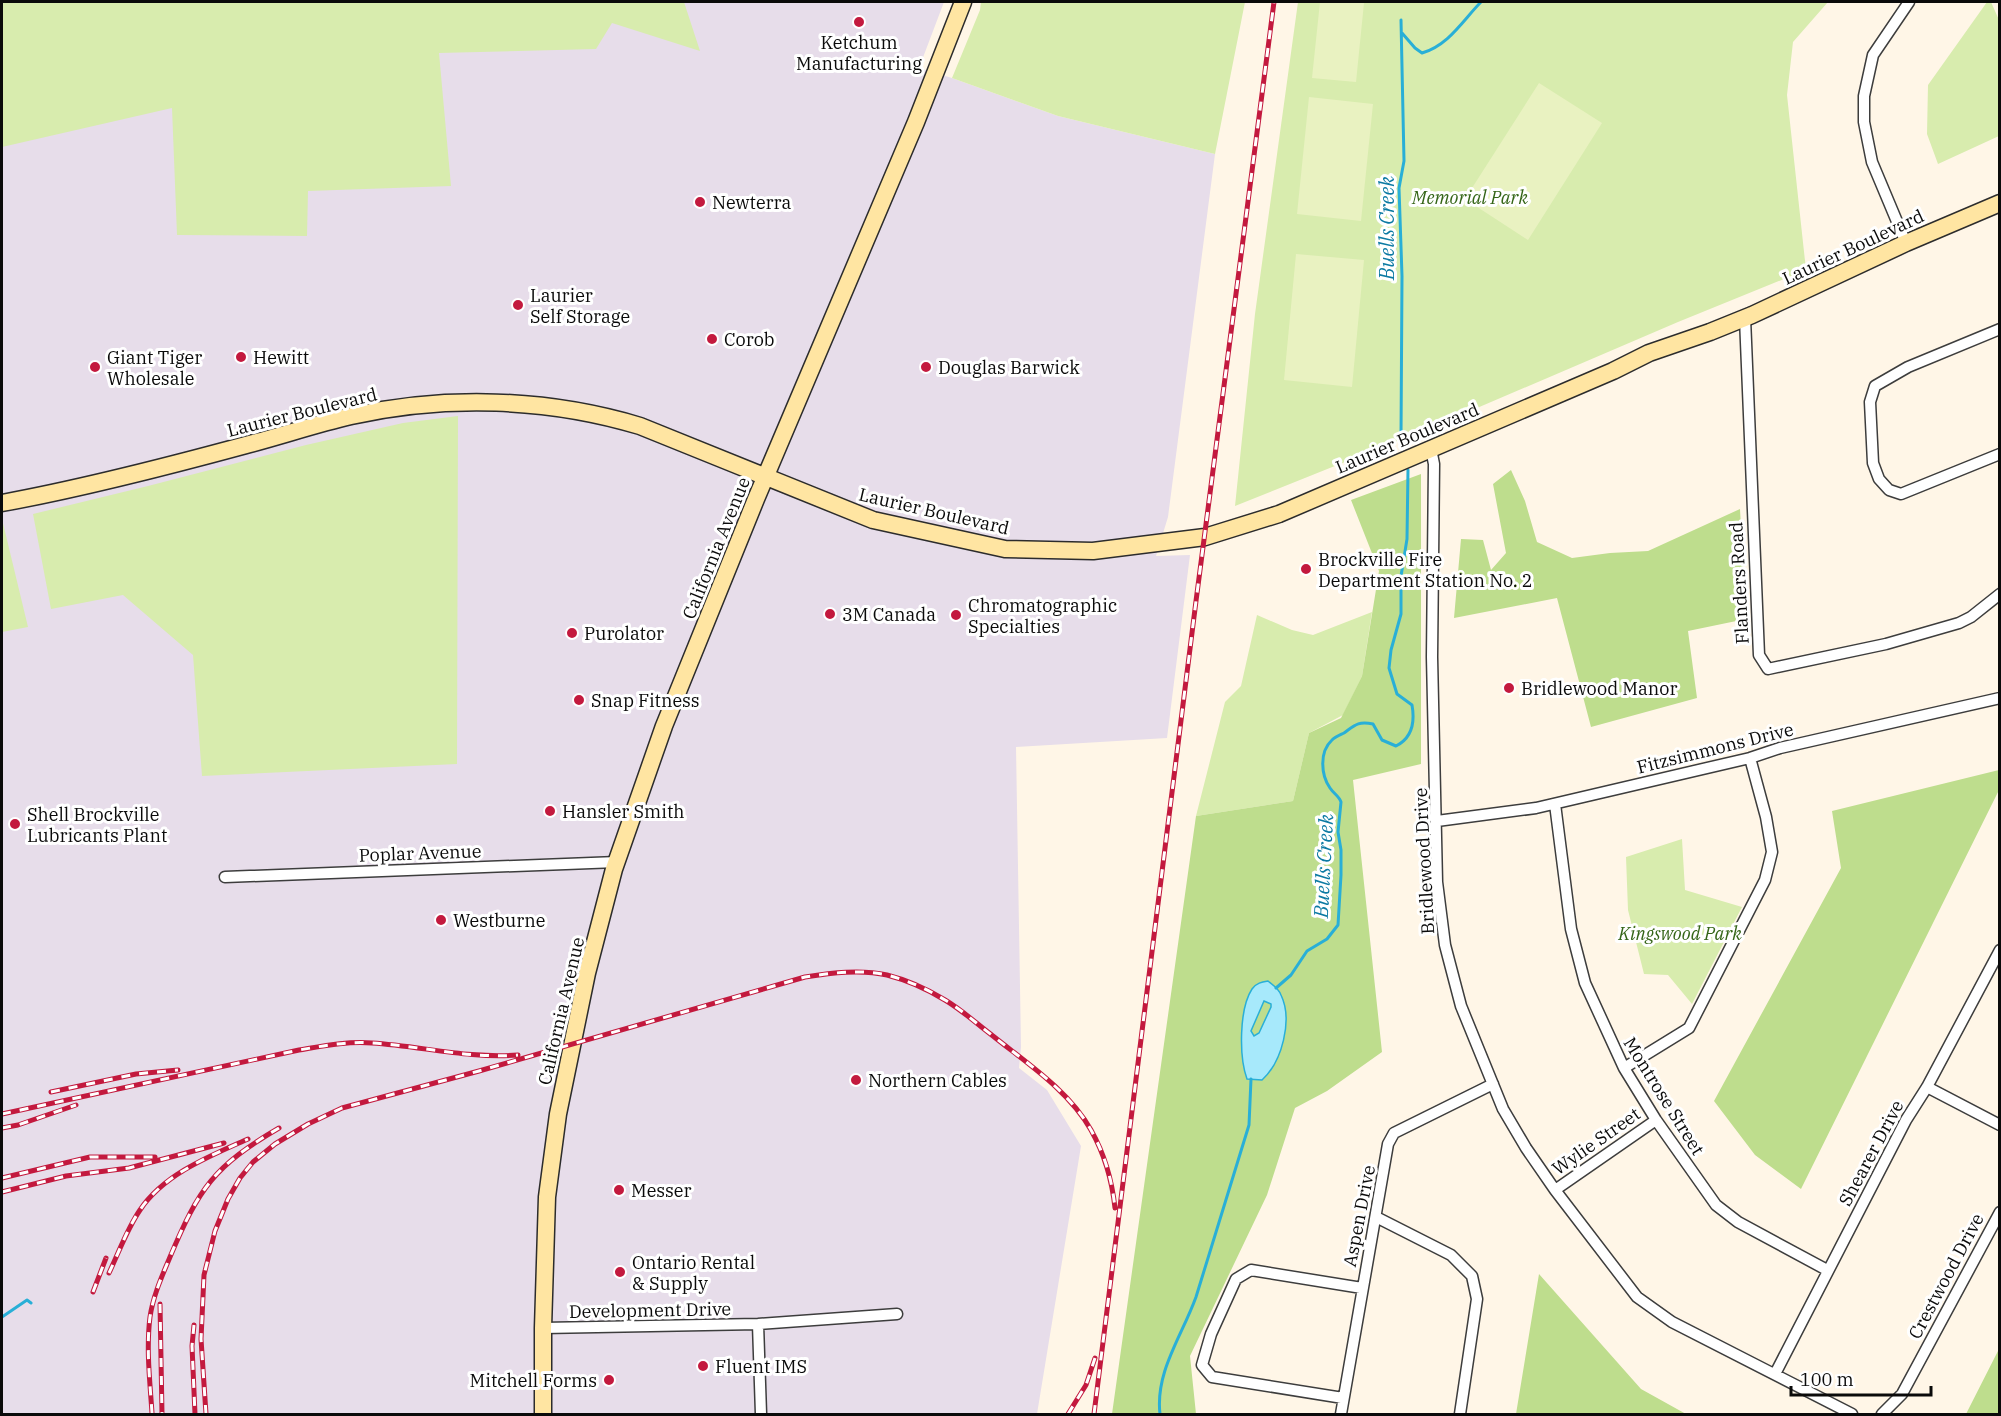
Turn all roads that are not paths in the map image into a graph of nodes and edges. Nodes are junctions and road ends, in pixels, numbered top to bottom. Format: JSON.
{"nodes":[{"id":1,"x":963,"y":2,"type":"edge"},
{"id":2,"x":1909,"y":2,"type":"edge"},
{"id":3,"x":2000,"y":203,"type":"edge"},
{"id":4,"x":1906,"y":243,"type":"junction"},
{"id":5,"x":1745,"y":318,"type":"junction"},
{"id":6,"x":2000,"y":328,"type":"edge"},
{"id":7,"x":1431,"y":449,"type":"junction"},
{"id":8,"x":2000,"y":454,"type":"edge"},
{"id":9,"x":766,"y":476,"type":"junction"},
{"id":10,"x":2,"y":503,"type":"edge"},
{"id":11,"x":2000,"y":594,"type":"edge"},
{"id":12,"x":2000,"y":698,"type":"edge"},
{"id":13,"x":1750,"y":758,"type":"junction"},
{"id":14,"x":1555,"y":804,"type":"junction"},
{"id":15,"x":1437,"y":821,"type":"junction"},
{"id":16,"x":617,"y":862,"type":"junction"},
{"id":17,"x":225,"y":877,"type":"dead end"},
{"id":18,"x":2000,"y":950,"type":"edge"},
{"id":19,"x":1624,"y":1068,"type":"junction"},
{"id":20,"x":1493,"y":1084,"type":"junction"},
{"id":21,"x":1927,"y":1087,"type":"junction"},
{"id":22,"x":1656,"y":1120,"type":"junction"},
{"id":23,"x":2000,"y":1125,"type":"edge"},
{"id":24,"x":1555,"y":1190,"type":"junction"},
{"id":25,"x":2000,"y":1212,"type":"edge"},
{"id":26,"x":1376,"y":1217,"type":"junction"},
{"id":27,"x":1827,"y":1270,"type":"junction"},
{"id":28,"x":1362,"y":1287,"type":"junction"},
{"id":29,"x":897,"y":1314,"type":"dead end"},
{"id":30,"x":758,"y":1324,"type":"junction"},
{"id":31,"x":543,"y":1328,"type":"junction"},
{"id":32,"x":1774,"y":1374,"type":"junction"},
{"id":33,"x":1343,"y":1398,"type":"junction"},
{"id":34,"x":543,"y":1414,"type":"edge"},
{"id":35,"x":761,"y":1414,"type":"edge"},
{"id":36,"x":1341,"y":1414,"type":"edge"},
{"id":37,"x":1460,"y":1414,"type":"edge"},
{"id":38,"x":1852,"y":1414,"type":"edge"},
{"id":39,"x":1882,"y":1414,"type":"edge"}],
"edges":[{"from":1,"to":9,"type":"street","name":"California Avenue"},
{"from":2,"to":4,"type":"street"},
{"from":3,"to":4,"type":"street","name":"Laurier Boulevard"},
{"from":4,"to":5,"type":"street","name":"Laurier Boulevard"},
{"from":5,"to":7,"type":"street","name":"Laurier Boulevard"},
{"from":5,"to":11,"type":"street","name":"Flanders Road"},
{"from":6,"to":8,"type":"street"},
{"from":7,"to":9,"type":"street","name":"Laurier Boulevard"},
{"from":7,"to":15,"type":"street","name":"Bridlewood Drive"},
{"from":9,"to":10,"type":"street","name":"Laurier Boulevard"},
{"from":9,"to":16,"type":"street","name":"California Avenue"},
{"from":12,"to":13,"type":"street","name":"Fitzsimmons Drive"},
{"from":13,"to":14,"type":"street","name":"Fitzsimmons Drive"},
{"from":13,"to":19,"type":"street"},
{"from":14,"to":15,"type":"street","name":"Fitzsimmons Drive"},
{"from":14,"to":19,"type":"street","name":"Montrose Street"},
{"from":15,"to":20,"type":"street","name":"Bridlewood Drive"},
{"from":16,"to":17,"type":"street","name":"Poplar Avenue"},
{"from":16,"to":31,"type":"street","name":"California Avenue"},
{"from":18,"to":21,"type":"street","name":"Shearer Drive"},
{"from":19,"to":22,"type":"street","name":"Montrose Street"},
{"from":20,"to":24,"type":"street","name":"Bridlewood Drive"},
{"from":20,"to":26,"type":"street","name":"Aspen Drive"},
{"from":21,"to":23,"type":"street"},
{"from":21,"to":27,"type":"street","name":"Shearer Drive"},
{"from":22,"to":24,"type":"street","name":"Wylie Street"},
{"from":22,"to":27,"type":"street","name":"Montrose Street"},
{"from":24,"to":32,"type":"street","name":"Bridlewood Drive"},
{"from":25,"to":39,"type":"street","name":"Crestwood Drive"},
{"from":26,"to":28,"type":"street","name":"Aspen Drive"},
{"from":26,"to":37,"type":"street"},
{"from":27,"to":32,"type":"street","name":"Shearer Drive"},
{"from":28,"to":33,"type":"street","name":"Aspen Drive"},
{"from":28,"to":33,"type":"street"},
{"from":29,"to":30,"type":"street","name":"Development Drive"},
{"from":30,"to":31,"type":"street","name":"Development Drive"},
{"from":30,"to":35,"type":"street","name":"Development Drive"},
{"from":31,"to":34,"type":"street","name":"California Avenue"},
{"from":32,"to":38,"type":"street","name":"Bridlewood Drive"},
{"from":33,"to":36,"type":"street","name":"Aspen Drive"}]}
